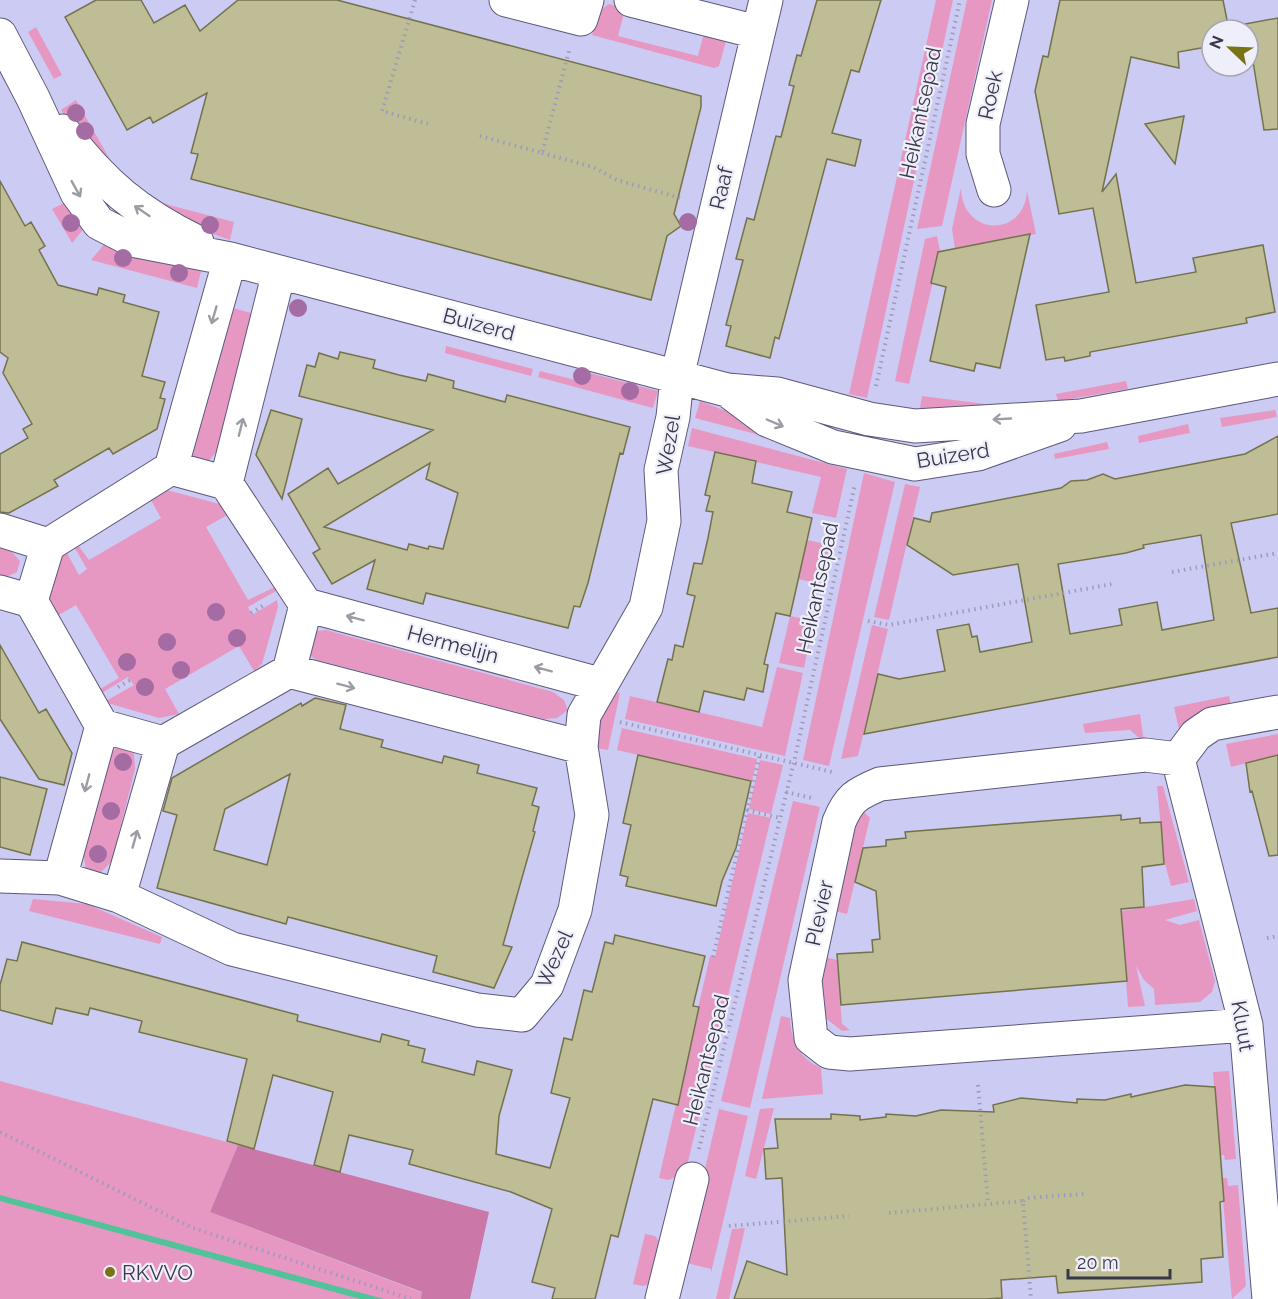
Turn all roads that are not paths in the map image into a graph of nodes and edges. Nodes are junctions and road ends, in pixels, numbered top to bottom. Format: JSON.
{"nodes":[{"id":1,"x":506,"y":0,"type":"edge"},
{"id":2,"x":587,"y":0,"type":"edge"},
{"id":3,"x":631,"y":0,"type":"edge"},
{"id":4,"x":766,"y":0,"type":"edge"},
{"id":5,"x":1011,"y":0,"type":"edge"},
{"id":6,"x":758,"y":32,"type":"junction"},
{"id":7,"x":0,"y":35,"type":"edge"},
{"id":8,"x":994,"y":190,"type":"dead end"},
{"id":9,"x":230,"y":259,"type":"junction"},
{"id":10,"x":279,"y":272,"type":"junction"},
{"id":11,"x":677,"y":377,"type":"junction"},
{"id":12,"x":1278,"y":379,"type":"edge"},
{"id":13,"x":727,"y":390,"type":"junction"},
{"id":14,"x":1081,"y":416,"type":"junction"},
{"id":15,"x":171,"y":468,"type":"junction"},
{"id":16,"x":226,"y":483,"type":"junction"},
{"id":17,"x":0,"y":530,"type":"edge"},
{"id":18,"x":48,"y":545,"type":"junction"},
{"id":19,"x":0,"y":592,"type":"edge"},
{"id":20,"x":31,"y":601,"type":"junction"},
{"id":21,"x":306,"y":605,"type":"junction"},
{"id":22,"x":289,"y":671,"type":"junction"},
{"id":23,"x":600,"y":684,"type":"junction"},
{"id":24,"x":1278,"y":711,"type":"edge"},
{"id":25,"x":102,"y":726,"type":"junction"},
{"id":26,"x":163,"y":743,"type":"junction"},
{"id":27,"x":581,"y":747,"type":"junction"},
{"id":28,"x":1178,"y":759,"type":"junction"},
{"id":29,"x":0,"y":876,"type":"edge"},
{"id":30,"x":60,"y":878,"type":"junction"},
{"id":31,"x":119,"y":896,"type":"junction"},
{"id":32,"x":1246,"y":1025,"type":"junction"},
{"id":33,"x":692,"y":1179,"type":"road end"},
{"id":34,"x":662,"y":1299,"type":"edge"},
{"id":35,"x":1269,"y":1299,"type":"edge"}],
"edges":[{"from":1,"to":2,"type":"street"},
{"from":3,"to":6,"type":"street"},
{"from":4,"to":6,"type":"street","name":"Raaf"},
{"from":5,"to":8,"type":"street","name":"Roek"},
{"from":6,"to":11,"type":"street","name":"Raaf"},
{"from":7,"to":9,"type":"street","name":"Buizerd"},
{"from":9,"to":10,"type":"street","name":"Buizerd"},
{"from":9,"to":15,"type":"street","one_way":true},
{"from":10,"to":11,"type":"street","name":"Buizerd"},
{"from":16,"to":10,"type":"street","one_way":true},
{"from":11,"to":13,"type":"street","name":"Buizerd"},
{"from":11,"to":23,"type":"street","name":"Wezel"},
{"from":12,"to":14,"type":"street","name":"Buizerd"},
{"from":14,"to":13,"type":"street","name":"Buizerd","one_way":true},
{"from":13,"to":14,"type":"street","name":"Buizerd","one_way":true},
{"from":15,"to":16,"type":"street"},
{"from":15,"to":18,"type":"street"},
{"from":16,"to":21,"type":"street"},
{"from":17,"to":18,"type":"street"},
{"from":18,"to":20,"type":"street"},
{"from":19,"to":20,"type":"street"},
{"from":20,"to":25,"type":"street"},
{"from":21,"to":22,"type":"street"},
{"from":23,"to":21,"type":"street","name":"Hermelijn","one_way":true},
{"from":22,"to":26,"type":"street"},
{"from":22,"to":27,"type":"street","one_way":true},
{"from":23,"to":27,"type":"street","name":"Wezel"},
{"from":24,"to":28,"type":"street"},
{"from":25,"to":26,"type":"street"},
{"from":25,"to":30,"type":"street","one_way":true},
{"from":31,"to":26,"type":"street","one_way":true},
{"from":27,"to":31,"type":"street","name":"Wezel"},
{"from":28,"to":32,"type":"street","name":"Kluut"},
{"from":28,"to":32,"type":"street","name":"Plevier"},
{"from":29,"to":30,"type":"street","name":"Wezel"},
{"from":30,"to":31,"type":"street","name":"Wezel"},
{"from":32,"to":35,"type":"street","name":"Kluut"},
{"from":33,"to":34,"type":"street"}]}
